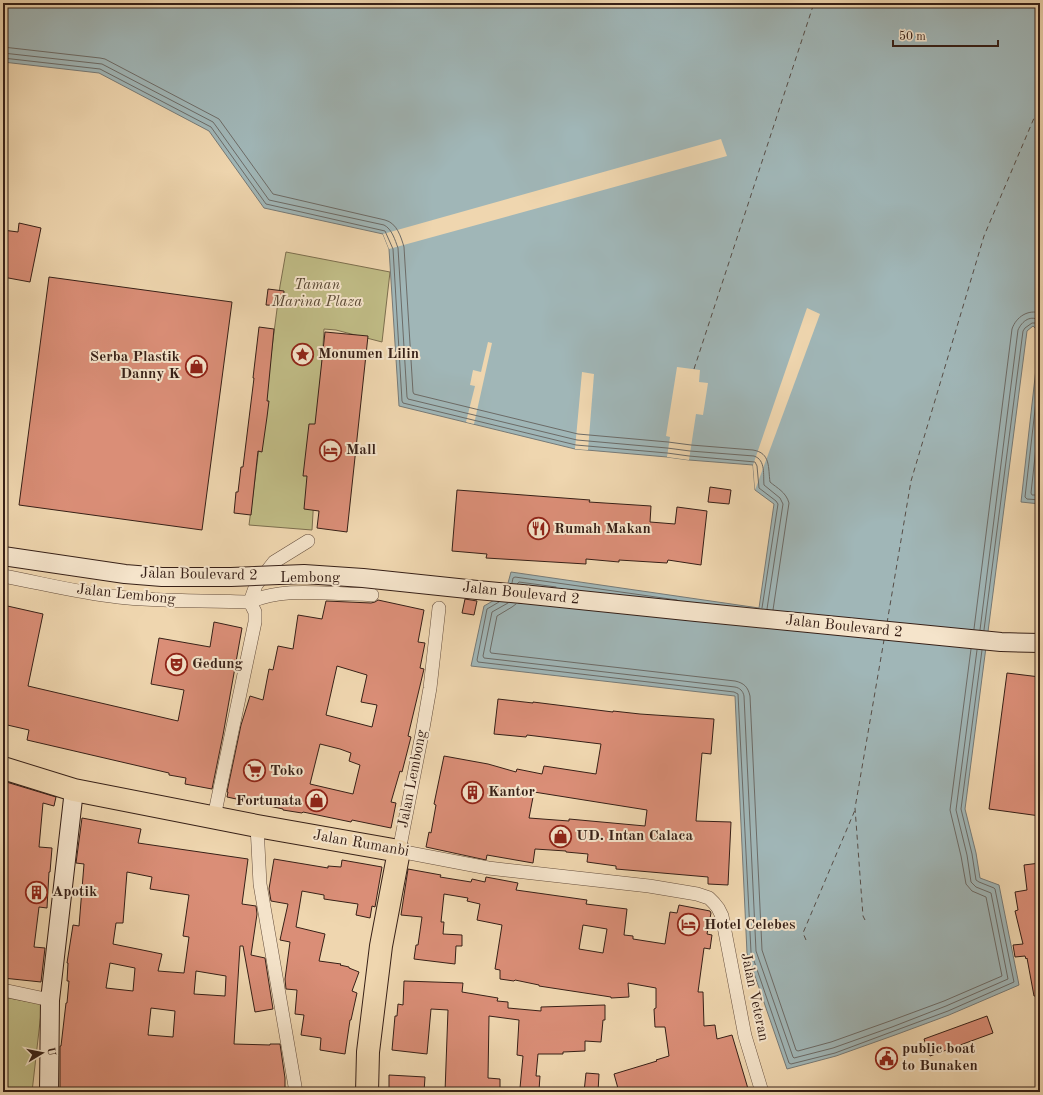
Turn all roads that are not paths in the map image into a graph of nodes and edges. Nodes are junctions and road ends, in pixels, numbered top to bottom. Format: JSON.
{"nodes":[{"id":1,"x":308,"y":541,"type":"dead end"},
{"id":2,"x":3,"y":556,"type":"edge"},
{"id":3,"x":3,"y":576,"type":"edge"},
{"id":4,"x":372,"y":595,"type":"dead end"},
{"id":5,"x":250,"y":602,"type":"junction"},
{"id":6,"x":439,"y":608,"type":"dead end"},
{"id":7,"x":1040,"y":643,"type":"edge"},
{"id":8,"x":3,"y":768,"type":"edge"},
{"id":9,"x":74,"y":790,"type":"junction"},
{"id":10,"x":214,"y":816,"type":"junction"},
{"id":11,"x":257,"y":826,"type":"junction"},
{"id":12,"x":398,"y":851,"type":"junction"},
{"id":13,"x":718,"y":908,"type":"joint"},
{"id":14,"x":3,"y":990,"type":"edge"},
{"id":15,"x":50,"y":1000,"type":"junction"},
{"id":16,"x":49,"y":1092,"type":"edge"},
{"id":17,"x":296,"y":1092,"type":"edge"},
{"id":18,"x":367,"y":1092,"type":"edge"},
{"id":19,"x":762,"y":1092,"type":"edge"}],
"edges":[{"from":1,"to":5,"type":"street"},
{"from":2,"to":7,"type":"main road","name":"Jalan Boulevard 2","bridge":true},
{"from":3,"to":5,"type":"street","name":"Jalan Lembong"},
{"from":4,"to":5,"type":"street","name":"Lembong"},
{"from":5,"to":10,"type":"street"},
{"from":6,"to":12,"type":"street","name":"Jalan Lembong"},
{"from":8,"to":9,"type":"highway","name":"Jalan Rumanbi"},
{"from":9,"to":10,"type":"highway","name":"Jalan Rumanbi"},
{"from":9,"to":15,"type":"main road"},
{"from":10,"to":11,"type":"highway","name":"Jalan Rumanbi"},
{"from":11,"to":12,"type":"highway","name":"Jalan Rumanbi"},
{"from":11,"to":17,"type":"street"},
{"from":12,"to":13,"type":"street","name":"Jalan Rumanbi"},
{"from":12,"to":18,"type":"highway","name":"Jalan Lembong"},
{"from":13,"to":19,"type":"street","name":"Jalan Veteran"},
{"from":14,"to":15,"type":"street"},
{"from":15,"to":16,"type":"main road"}]}
